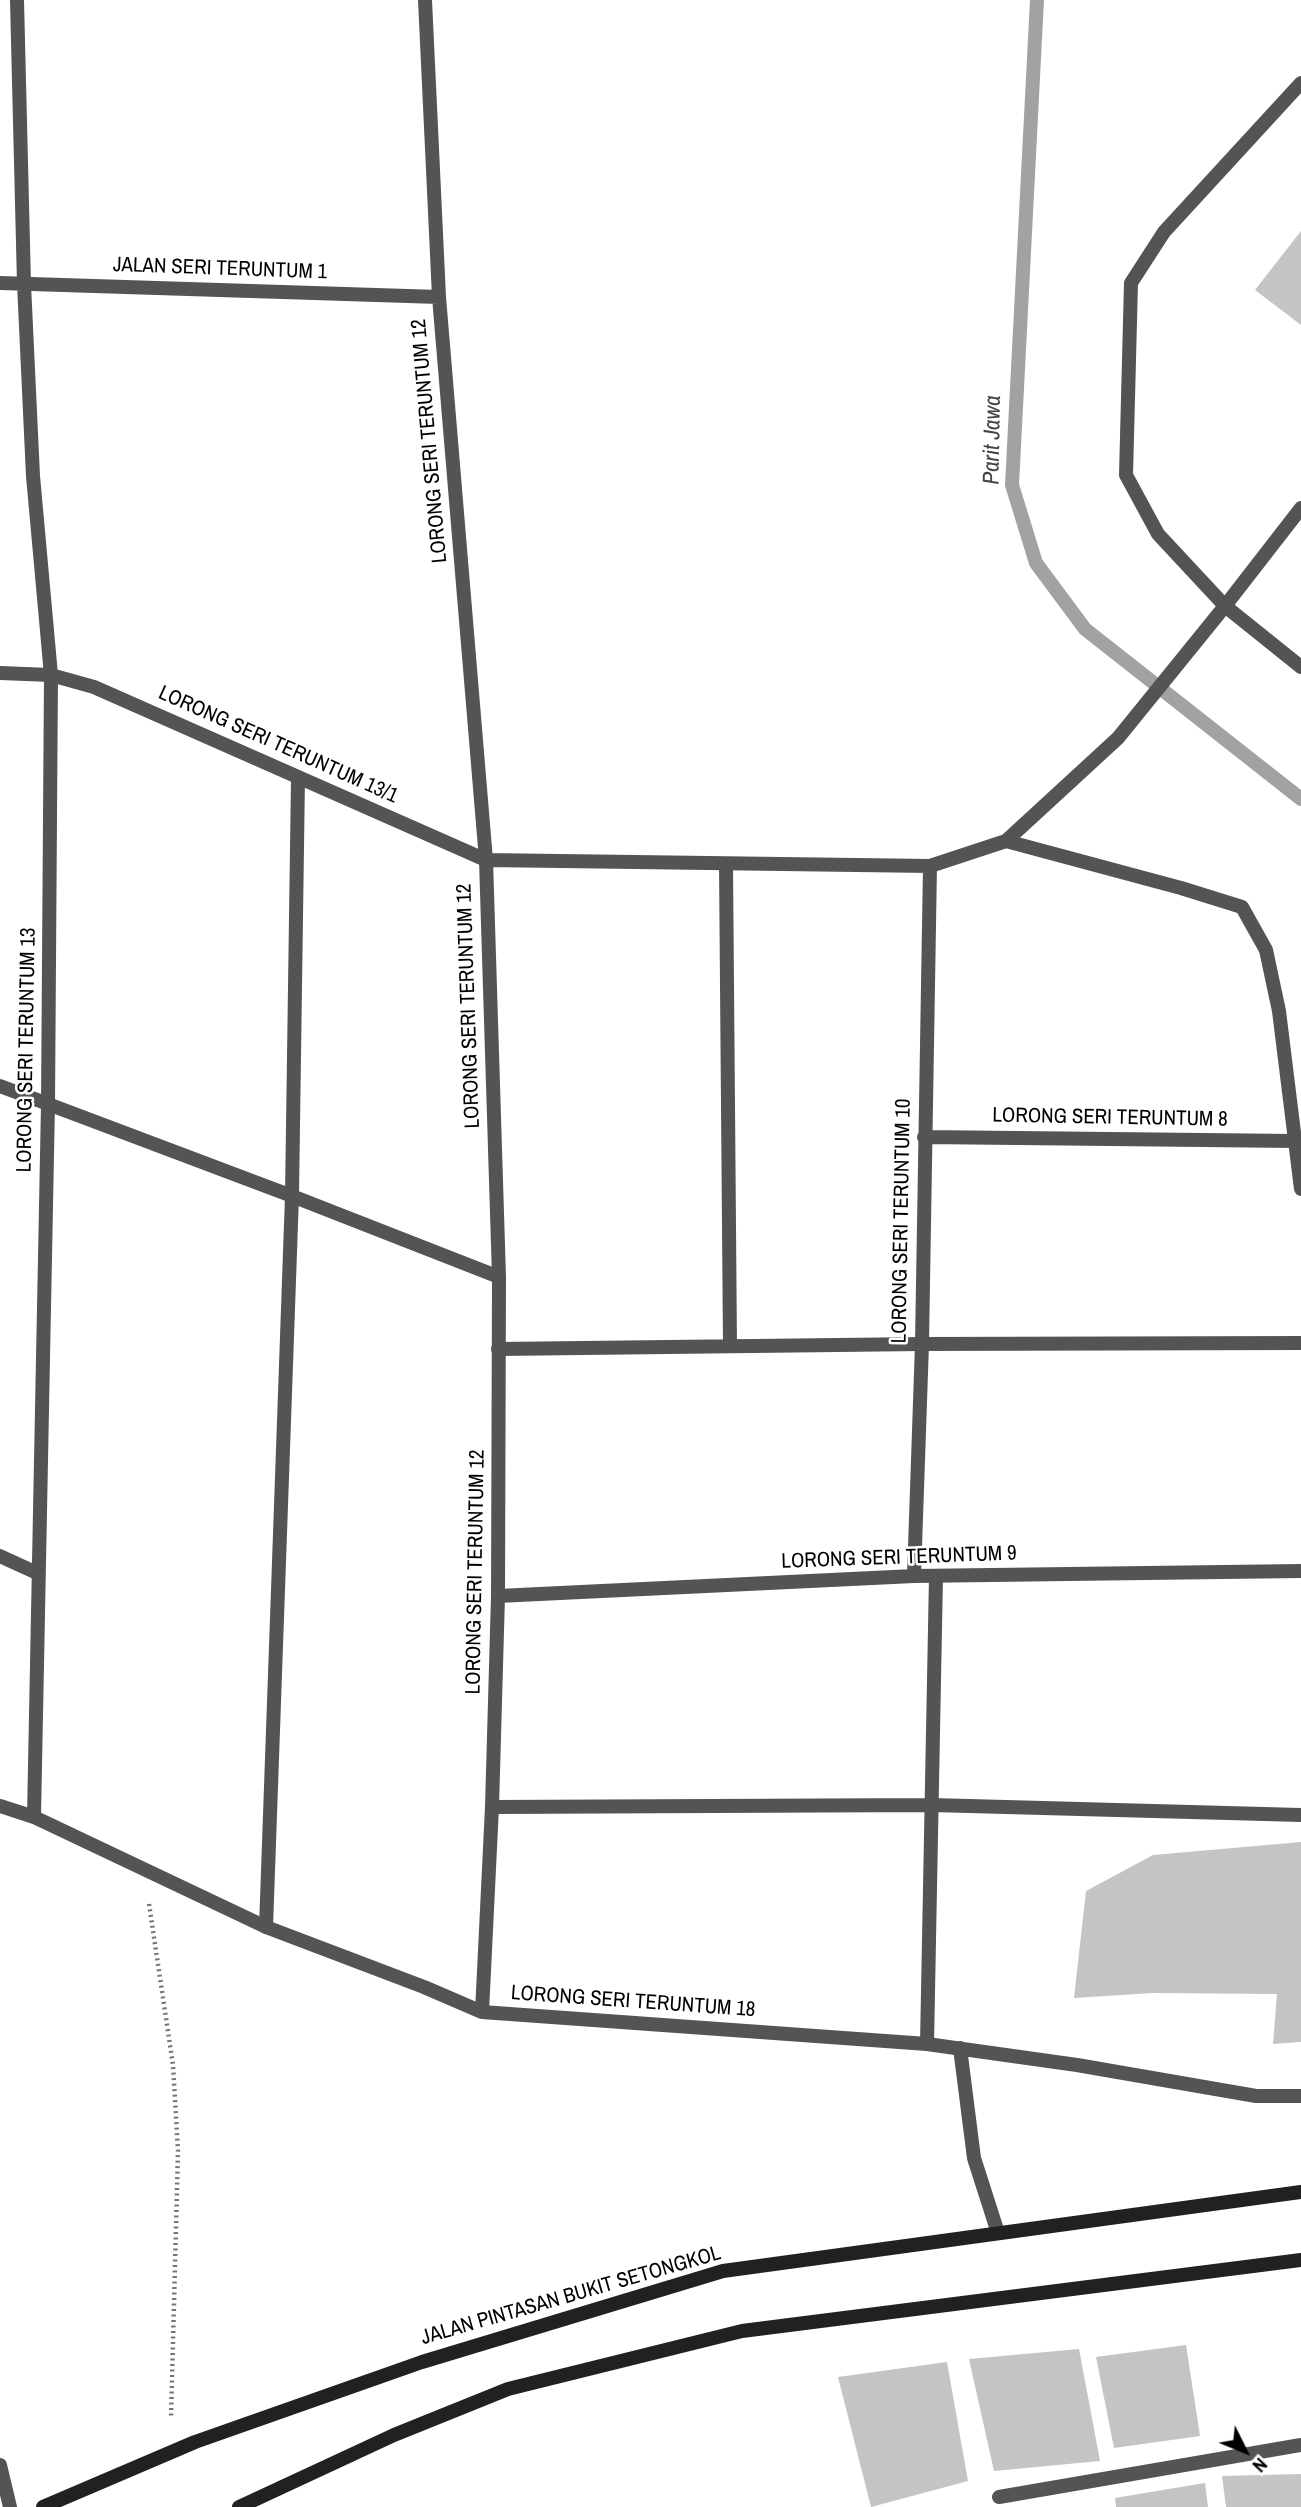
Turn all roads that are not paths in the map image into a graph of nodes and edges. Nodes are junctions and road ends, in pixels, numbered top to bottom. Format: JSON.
{"nodes":[{"id":1,"x":16,"y":0,"type":"edge"},
{"id":2,"x":425,"y":0,"type":"edge"},
{"id":3,"x":1301,"y":83,"type":"edge"},
{"id":4,"x":0,"y":283,"type":"edge"},
{"id":5,"x":24,"y":285,"type":"junction"},
{"id":6,"x":439,"y":297,"type":"junction"},
{"id":7,"x":1301,"y":508,"type":"edge"},
{"id":8,"x":1225,"y":606,"type":"junction"},
{"id":9,"x":1301,"y":667,"type":"edge"},
{"id":10,"x":0,"y":673,"type":"edge"},
{"id":11,"x":51,"y":675,"type":"junction"},
{"id":12,"x":298,"y":778,"type":"junction"},
{"id":13,"x":1006,"y":841,"type":"junction"},
{"id":14,"x":485,"y":860,"type":"junction"},
{"id":15,"x":726,"y":863,"type":"junction"},
{"id":16,"x":930,"y":866,"type":"junction"},
{"id":17,"x":0,"y":1086,"type":"edge"},
{"id":18,"x":48,"y":1104,"type":"junction"},
{"id":19,"x":924,"y":1137,"type":"junction"},
{"id":20,"x":1295,"y":1141,"type":"junction"},
{"id":21,"x":1301,"y":1189,"type":"edge"},
{"id":22,"x":292,"y":1196,"type":"junction"},
{"id":23,"x":499,"y":1277,"type":"junction"},
{"id":24,"x":1301,"y":1343,"type":"edge"},
{"id":25,"x":922,"y":1344,"type":"junction"},
{"id":26,"x":730,"y":1346,"type":"junction"},
{"id":27,"x":498,"y":1349,"type":"junction"},
{"id":28,"x":0,"y":1556,"type":"edge"},
{"id":29,"x":1301,"y":1572,"type":"edge"},
{"id":30,"x":37,"y":1573,"type":"junction"},
{"id":31,"x":914,"y":1576,"type":"junction"},
{"id":32,"x":936,"y":1576,"type":"junction"},
{"id":33,"x":498,"y":1596,"type":"junction"},
{"id":34,"x":932,"y":1805,"type":"junction"},
{"id":35,"x":0,"y":1806,"type":"edge"},
{"id":36,"x":492,"y":1807,"type":"junction"},
{"id":37,"x":1301,"y":1815,"type":"edge"},
{"id":38,"x":34,"y":1817,"type":"junction"},
{"id":39,"x":266,"y":1927,"type":"junction"},
{"id":40,"x":482,"y":2012,"type":"junction"},
{"id":41,"x":927,"y":2044,"type":"junction"},
{"id":42,"x":960,"y":2048,"type":"junction"},
{"id":43,"x":1301,"y":2096,"type":"edge"},
{"id":44,"x":1301,"y":2192,"type":"edge"},
{"id":45,"x":998,"y":2233,"type":"junction"},
{"id":46,"x":1301,"y":2260,"type":"edge"},
{"id":47,"x":1301,"y":2445,"type":"edge"},
{"id":48,"x":0,"y":2465,"type":"edge"},
{"id":49,"x":999,"y":2497,"type":"dead end"},
{"id":50,"x":10,"y":2507,"type":"edge"},
{"id":51,"x":43,"y":2507,"type":"edge"},
{"id":52,"x":239,"y":2507,"type":"edge"}],
"edges":[{"from":1,"to":5,"type":"street","name":"LORONG SERI TERUNTUM 13"},
{"from":2,"to":6,"type":"street","name":"LORONG SERI TERUNTUM 12"},
{"from":3,"to":8,"type":"street"},
{"from":4,"to":5,"type":"street","name":"JALAN SERI TERUNTUM 1"},
{"from":5,"to":6,"type":"street","name":"JALAN SERI TERUNTUM 1"},
{"from":5,"to":11,"type":"street","name":"LORONG SERI TERUNTUM 13"},
{"from":6,"to":14,"type":"street","name":"LORONG SERI TERUNTUM 12"},
{"from":7,"to":8,"type":"street"},
{"from":8,"to":9,"type":"street"},
{"from":8,"to":13,"type":"street"},
{"from":10,"to":11,"type":"street","name":"LORONG SERI TERUNTUM 13/1"},
{"from":11,"to":12,"type":"street","name":"LORONG SERI TERUNTUM 13/1"},
{"from":11,"to":18,"type":"street","name":"LORONG SERI TERUNTUM 13"},
{"from":12,"to":14,"type":"street","name":"LORONG SERI TERUNTUM 13/1"},
{"from":12,"to":22,"type":"street"},
{"from":13,"to":16,"type":"street"},
{"from":13,"to":20,"type":"street"},
{"from":14,"to":15,"type":"street"},
{"from":14,"to":23,"type":"street","name":"LORONG SERI TERUNTUM 12"},
{"from":15,"to":16,"type":"street"},
{"from":15,"to":26,"type":"street"},
{"from":16,"to":19,"type":"street","name":"LORONG SERI TERUNTUM 10"},
{"from":17,"to":18,"type":"street"},
{"from":18,"to":22,"type":"street"},
{"from":18,"to":30,"type":"street","name":"LORONG SERI TERUNTUM 13"},
{"from":19,"to":20,"type":"street","name":"LORONG SERI TERUNTUM 8"},
{"from":19,"to":25,"type":"street","name":"LORONG SERI TERUNTUM 10"},
{"from":20,"to":21,"type":"street"},
{"from":22,"to":23,"type":"street"},
{"from":22,"to":39,"type":"street"},
{"from":23,"to":27,"type":"street","name":"LORONG SERI TERUNTUM 12"},
{"from":24,"to":25,"type":"street"},
{"from":25,"to":26,"type":"street"},
{"from":25,"to":31,"type":"street","name":"LORONG SERI TERUNTUM 10"},
{"from":26,"to":27,"type":"street"},
{"from":27,"to":33,"type":"street","name":"LORONG SERI TERUNTUM 12"},
{"from":28,"to":30,"type":"street"},
{"from":29,"to":32,"type":"street","name":"LORONG SERI TERUNTUM 9"},
{"from":30,"to":38,"type":"street","name":"LORONG SERI TERUNTUM 13"},
{"from":31,"to":32,"type":"street","name":"LORONG SERI TERUNTUM 9"},
{"from":31,"to":33,"type":"street","name":"LORONG SERI TERUNTUM 9"},
{"from":32,"to":34,"type":"street"},
{"from":33,"to":36,"type":"street","name":"LORONG SERI TERUNTUM 12"},
{"from":34,"to":36,"type":"street"},
{"from":34,"to":37,"type":"street"},
{"from":34,"to":41,"type":"street"},
{"from":35,"to":38,"type":"street","name":"LORONG SERI TERUNTUM 18"},
{"from":36,"to":40,"type":"street","name":"LORONG SERI TERUNTUM 12"},
{"from":38,"to":39,"type":"street","name":"LORONG SERI TERUNTUM 18"},
{"from":39,"to":40,"type":"street","name":"LORONG SERI TERUNTUM 18"},
{"from":40,"to":41,"type":"street","name":"LORONG SERI TERUNTUM 18"},
{"from":41,"to":42,"type":"street","name":"LORONG SERI TERUNTUM 18"},
{"from":42,"to":43,"type":"street","name":"LORONG SERI TERUNTUM 18"},
{"from":42,"to":45,"type":"street"},
{"from":44,"to":45,"type":"main road","name":"JALAN PINTASAN BUKIT SETONGKOL"},
{"from":45,"to":51,"type":"main road","name":"JALAN PINTASAN BUKIT SETONGKOL"},
{"from":46,"to":52,"type":"main road"},
{"from":47,"to":49,"type":"street"},
{"from":48,"to":50,"type":"street"}]}
